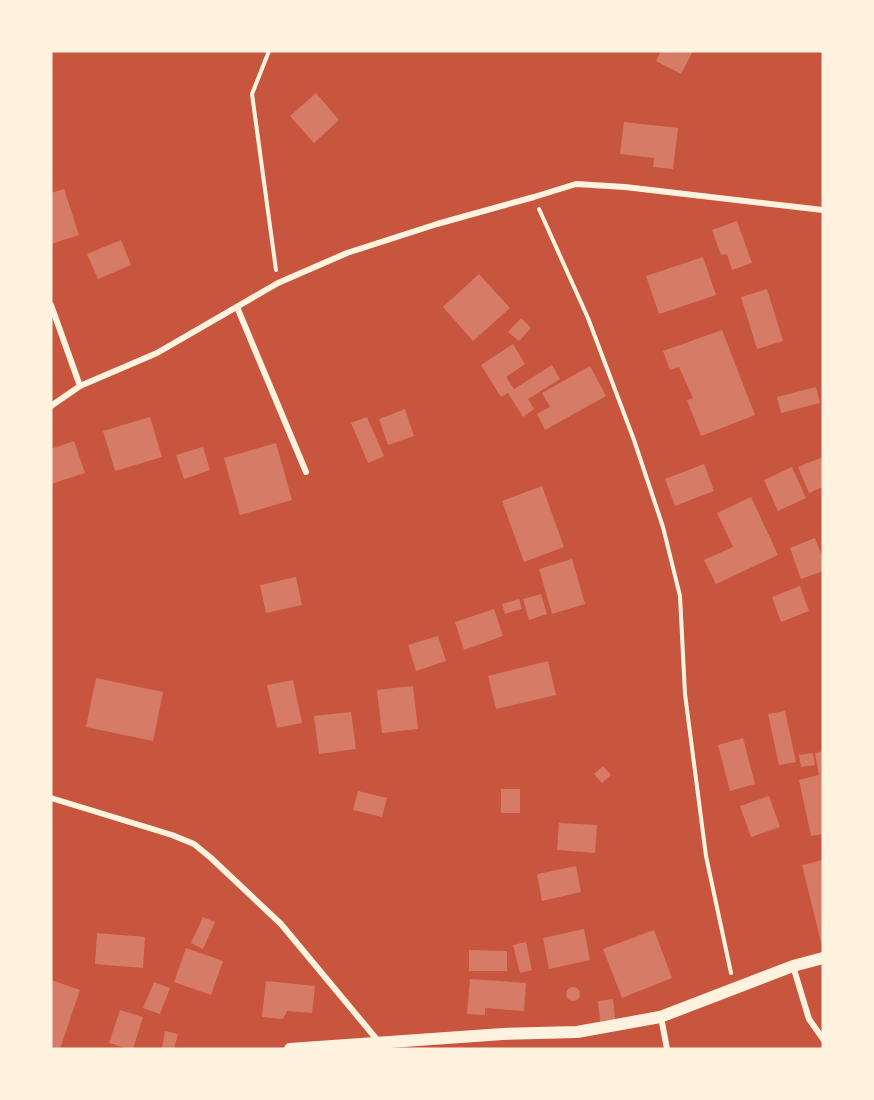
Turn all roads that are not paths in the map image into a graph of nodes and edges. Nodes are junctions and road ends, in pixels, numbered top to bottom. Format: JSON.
{"nodes":[{"id":1,"x":823,"y":210,"type":"edge"},
{"id":2,"x":51,"y":305,"type":"edge"},
{"id":3,"x":237,"y":307,"type":"junction"},
{"id":4,"x":80,"y":386,"type":"junction"},
{"id":5,"x":51,"y":406,"type":"edge"},
{"id":6,"x":306,"y":472,"type":"dead end"},
{"id":7,"x":51,"y":798,"type":"edge"},
{"id":8,"x":823,"y":958,"type":"edge"},
{"id":9,"x":793,"y":966,"type":"junction"},
{"id":10,"x":660,"y":1017,"type":"junction"},
{"id":11,"x":823,"y":1039,"type":"edge"},
{"id":12,"x":380,"y":1042,"type":"junction"},
{"id":13,"x":297,"y":1049,"type":"edge"},
{"id":14,"x":667,"y":1049,"type":"edge"}],
"edges":[{"from":1,"to":3,"type":"street"},
{"from":2,"to":4,"type":"street"},
{"from":3,"to":4,"type":"street"},
{"from":3,"to":6,"type":"street"},
{"from":4,"to":5,"type":"street"},
{"from":7,"to":12,"type":"street"},
{"from":8,"to":9,"type":"main road"},
{"from":9,"to":10,"type":"main road"},
{"from":9,"to":11,"type":"street"},
{"from":10,"to":12,"type":"main road"},
{"from":10,"to":14,"type":"street"},
{"from":12,"to":13,"type":"main road"}]}
